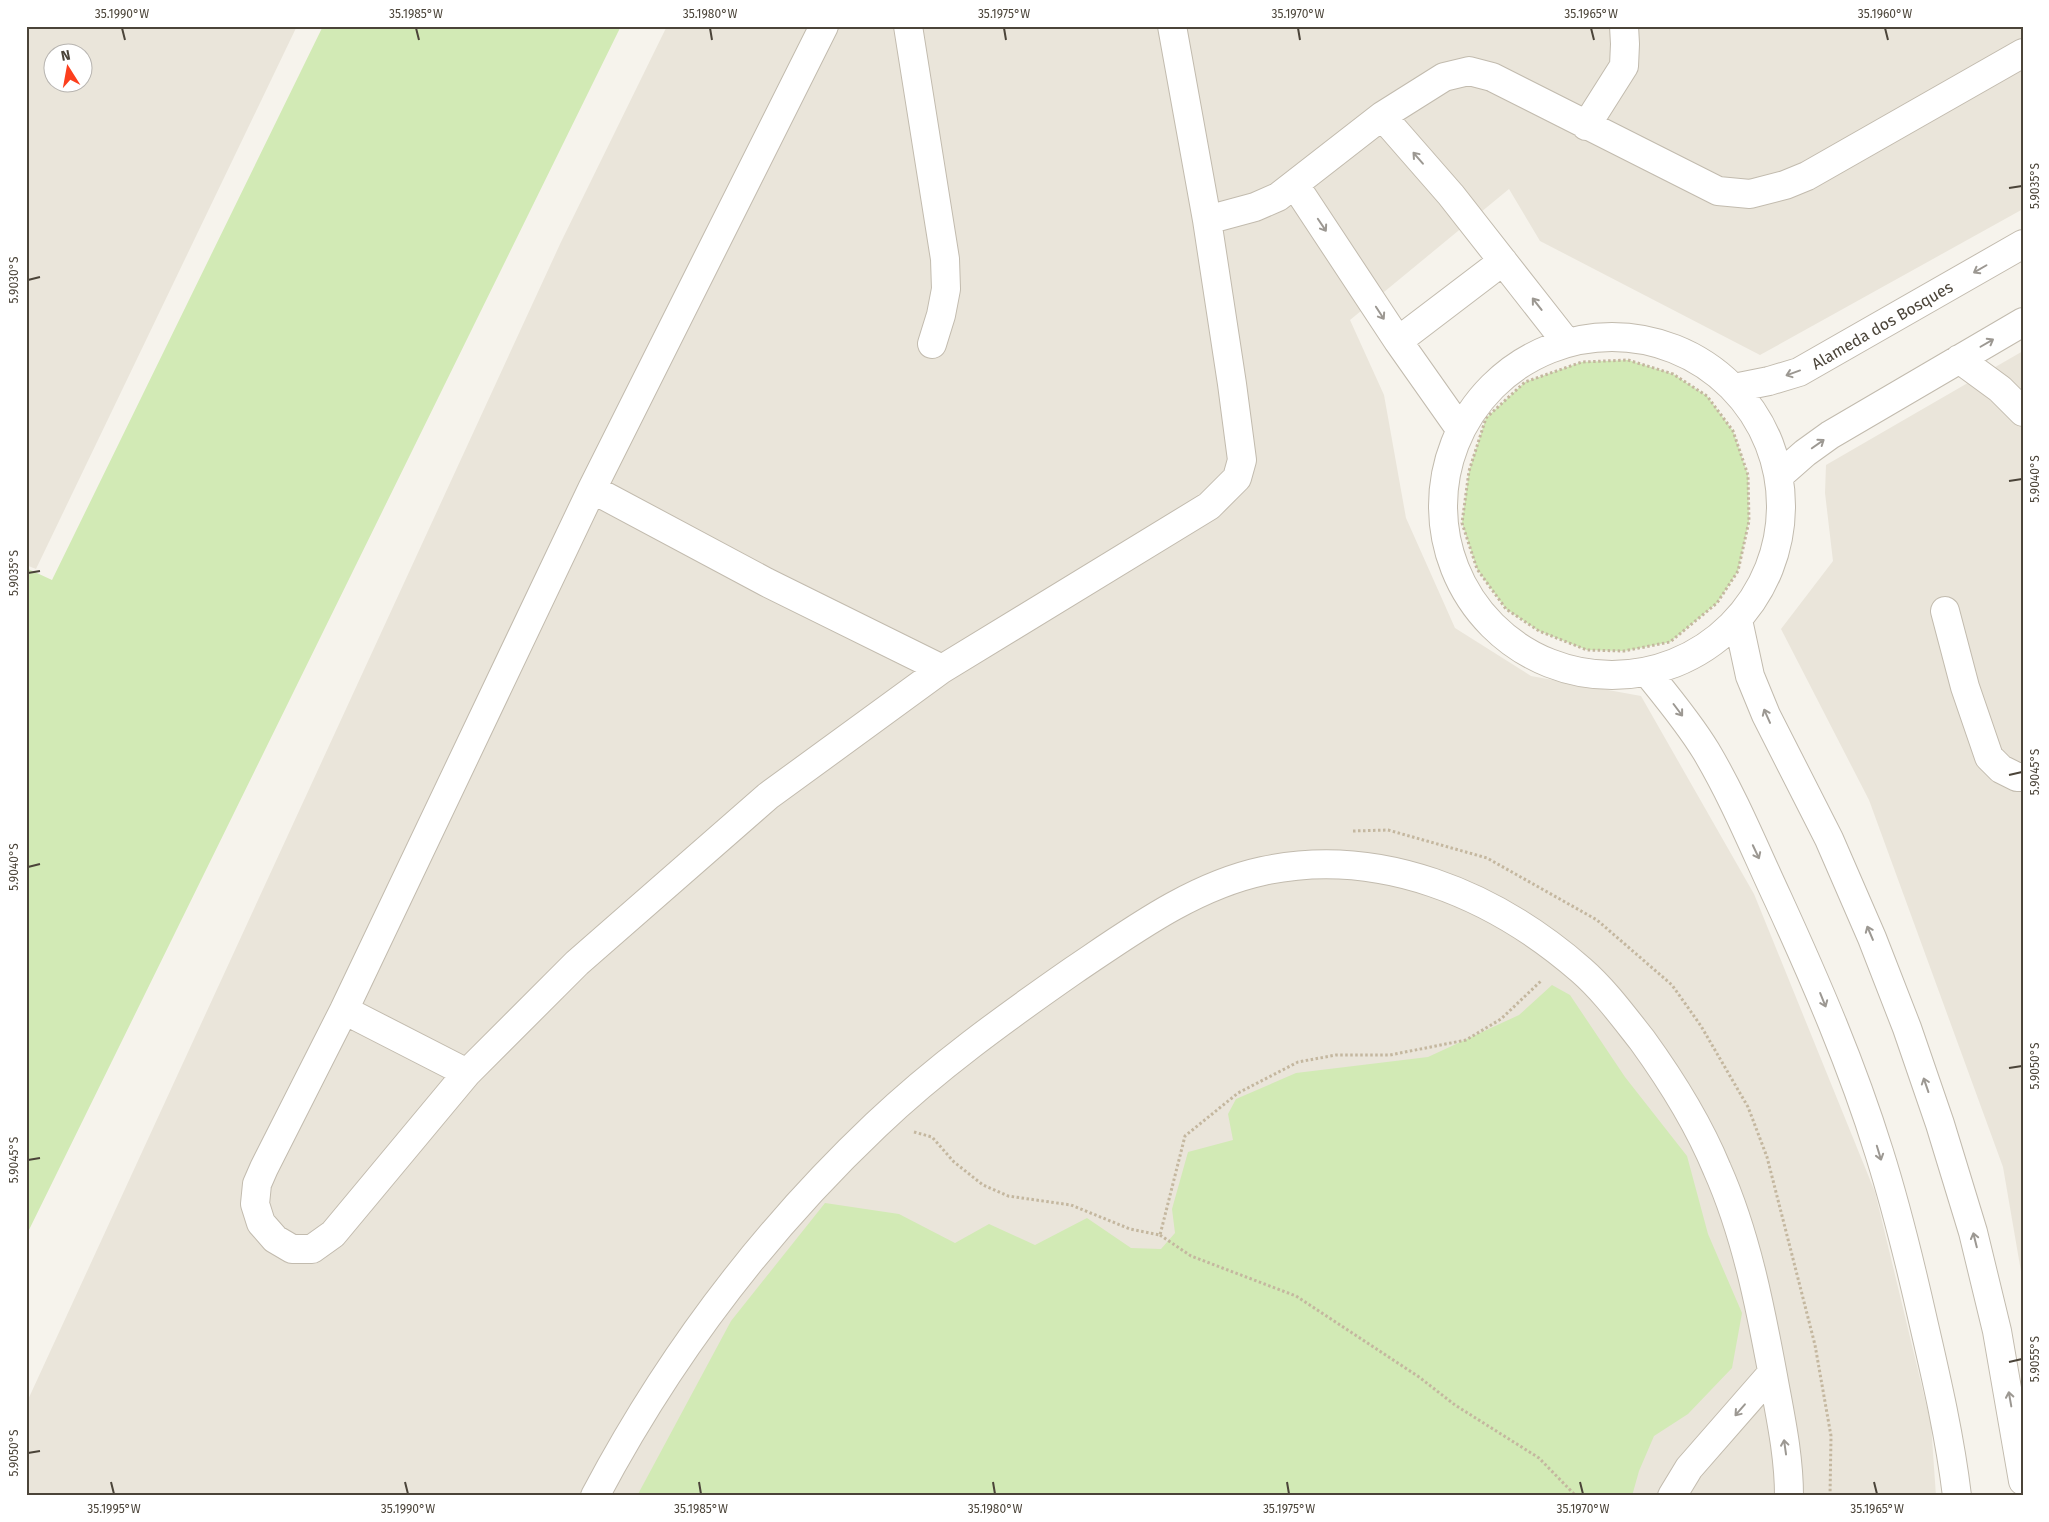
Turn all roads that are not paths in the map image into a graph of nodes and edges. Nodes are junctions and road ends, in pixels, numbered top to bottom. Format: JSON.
{"nodes":[{"id":1,"x":824,"y":26,"type":"edge"},
{"id":2,"x":908,"y":26,"type":"edge"},
{"id":3,"x":1172,"y":26,"type":"edge"},
{"id":4,"x":1624,"y":26,"type":"edge"},
{"id":5,"x":2023,"y":53,"type":"edge"},
{"id":6,"x":1382,"y":116,"type":"junction"},
{"id":7,"x":1586,"y":126,"type":"junction"},
{"id":8,"x":1295,"y":185,"type":"junction"},
{"id":9,"x":1207,"y":220,"type":"junction"},
{"id":10,"x":2023,"y":244,"type":"edge"},
{"id":11,"x":1503,"y":261,"type":"junction"},
{"id":12,"x":2023,"y":322,"type":"edge"},
{"id":13,"x":1398,"y":341,"type":"junction"},
{"id":14,"x":932,"y":344,"type":"dead end"},
{"id":15,"x":1575,"y":352,"type":"junction"},
{"id":16,"x":1958,"y":359,"type":"junction"},
{"id":17,"x":1734,"y":388,"type":"junction"},
{"id":18,"x":2023,"y":412,"type":"edge"},
{"id":19,"x":1460,"y":429,"type":"junction"},
{"id":20,"x":1780,"y":475,"type":"junction"},
{"id":21,"x":592,"y":489,"type":"junction"},
{"id":22,"x":1944,"y":611,"type":"dead end"},
{"id":23,"x":1738,"y":620,"type":"junction"},
{"id":24,"x":942,"y":669,"type":"junction"},
{"id":25,"x":1647,"y":672,"type":"junction"},
{"id":26,"x":2023,"y":777,"type":"edge"},
{"id":27,"x":344,"y":1010,"type":"junction"},
{"id":28,"x":467,"y":1073,"type":"junction"},
{"id":29,"x":1772,"y":1373,"type":"junction"},
{"id":30,"x":2023,"y":1481,"type":"edge"},
{"id":31,"x":595,"y":1496,"type":"edge"},
{"id":32,"x":1672,"y":1496,"type":"edge"},
{"id":33,"x":1789,"y":1496,"type":"edge"},
{"id":34,"x":1957,"y":1496,"type":"edge"}],
"edges":[{"from":1,"to":21,"type":"street"},
{"from":2,"to":14,"type":"street"},
{"from":3,"to":9,"type":"street"},
{"from":4,"to":7,"type":"street"},
{"from":5,"to":7,"type":"street"},
{"from":6,"to":7,"type":"street"},
{"from":6,"to":8,"type":"street"},
{"from":11,"to":6,"type":"street","one_way":true},
{"from":8,"to":9,"type":"street"},
{"from":8,"to":13,"type":"street","one_way":true},
{"from":9,"to":24,"type":"street"},
{"from":10,"to":17,"type":"street","name":"Alameda dos Bosques","one_way":true},
{"from":11,"to":13,"type":"street"},
{"from":15,"to":11,"type":"street","one_way":true},
{"from":16,"to":12,"type":"street","one_way":true},
{"from":13,"to":19,"type":"street"},
{"from":15,"to":17,"type":"street"},
{"from":15,"to":19,"type":"street"},
{"from":16,"to":18,"type":"street"},
{"from":20,"to":16,"type":"street","one_way":true},
{"from":17,"to":20,"type":"street"},
{"from":19,"to":25,"type":"street"},
{"from":20,"to":23,"type":"street"},
{"from":21,"to":24,"type":"street"},
{"from":21,"to":27,"type":"street"},
{"from":22,"to":26,"type":"street"},
{"from":23,"to":25,"type":"street"},
{"from":30,"to":23,"type":"street","one_way":true},
{"from":24,"to":28,"type":"street"},
{"from":25,"to":34,"type":"street","one_way":true},
{"from":27,"to":28,"type":"street"},
{"from":27,"to":28,"type":"street"},
{"from":29,"to":31,"type":"street"},
{"from":29,"to":32,"type":"street","one_way":true},
{"from":33,"to":29,"type":"street","one_way":true}]}
